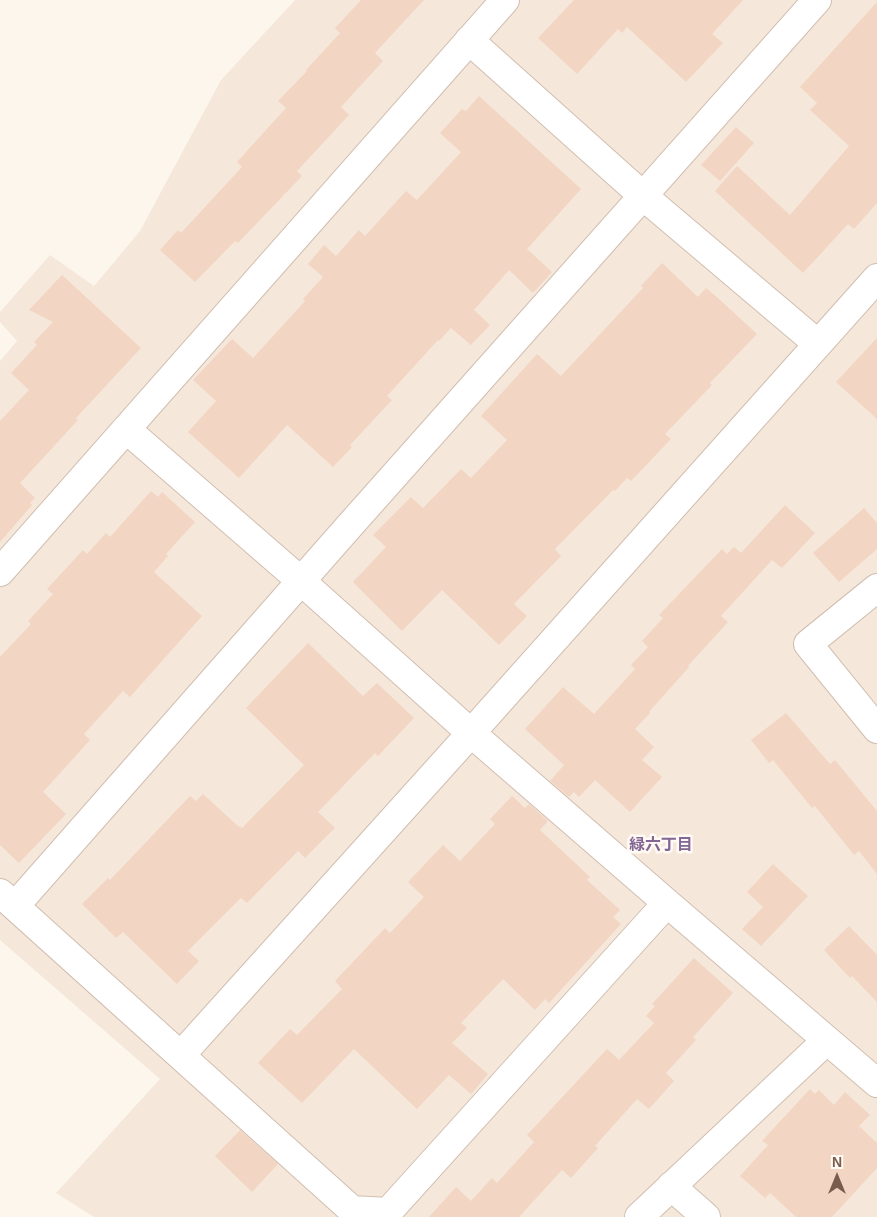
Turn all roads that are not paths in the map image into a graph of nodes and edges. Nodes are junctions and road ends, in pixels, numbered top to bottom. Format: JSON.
{"nodes":[{"id":1,"x":505,"y":0,"type":"edge"},
{"id":2,"x":817,"y":0,"type":"edge"},
{"id":3,"x":469,"y":40,"type":"junction"},
{"id":4,"x":642,"y":195,"type":"junction"},
{"id":5,"x":877,"y":278,"type":"edge"},
{"id":6,"x":818,"y":344,"type":"junction"},
{"id":7,"x":126,"y":428,"type":"junction"},
{"id":8,"x":0,"y":572,"type":"edge"},
{"id":9,"x":301,"y":581,"type":"junction"},
{"id":10,"x":877,"y":588,"type":"edge"},
{"id":11,"x":877,"y":729,"type":"edge"},
{"id":12,"x":471,"y":733,"type":"junction"},
{"id":13,"x":8,"y":899,"type":"edge"},
{"id":14,"x":667,"y":903,"type":"junction"},
{"id":15,"x":827,"y":1040,"type":"junction"},
{"id":16,"x":181,"y":1054,"type":"junction"},
{"id":17,"x":877,"y":1083,"type":"edge"},
{"id":18,"x":671,"y":1186,"type":"junction"},
{"id":19,"x":639,"y":1217,"type":"edge"},
{"id":20,"x":706,"y":1217,"type":"edge"}],
"edges":[{"from":1,"to":3,"type":"street"},
{"from":2,"to":4,"type":"street"},
{"from":3,"to":4,"type":"street"},
{"from":3,"to":7,"type":"street"},
{"from":4,"to":6,"type":"street"},
{"from":4,"to":9,"type":"street"},
{"from":5,"to":6,"type":"street"},
{"from":6,"to":12,"type":"street"},
{"from":7,"to":8,"type":"street"},
{"from":7,"to":9,"type":"street"},
{"from":9,"to":12,"type":"street"},
{"from":9,"to":13,"type":"street"},
{"from":10,"to":11,"type":"street"},
{"from":12,"to":14,"type":"street"},
{"from":12,"to":16,"type":"street"},
{"from":13,"to":16,"type":"street"},
{"from":14,"to":15,"type":"street"},
{"from":14,"to":16,"type":"street"},
{"from":15,"to":17,"type":"street"},
{"from":15,"to":18,"type":"street"},
{"from":18,"to":19,"type":"street"},
{"from":18,"to":20,"type":"street"}]}
